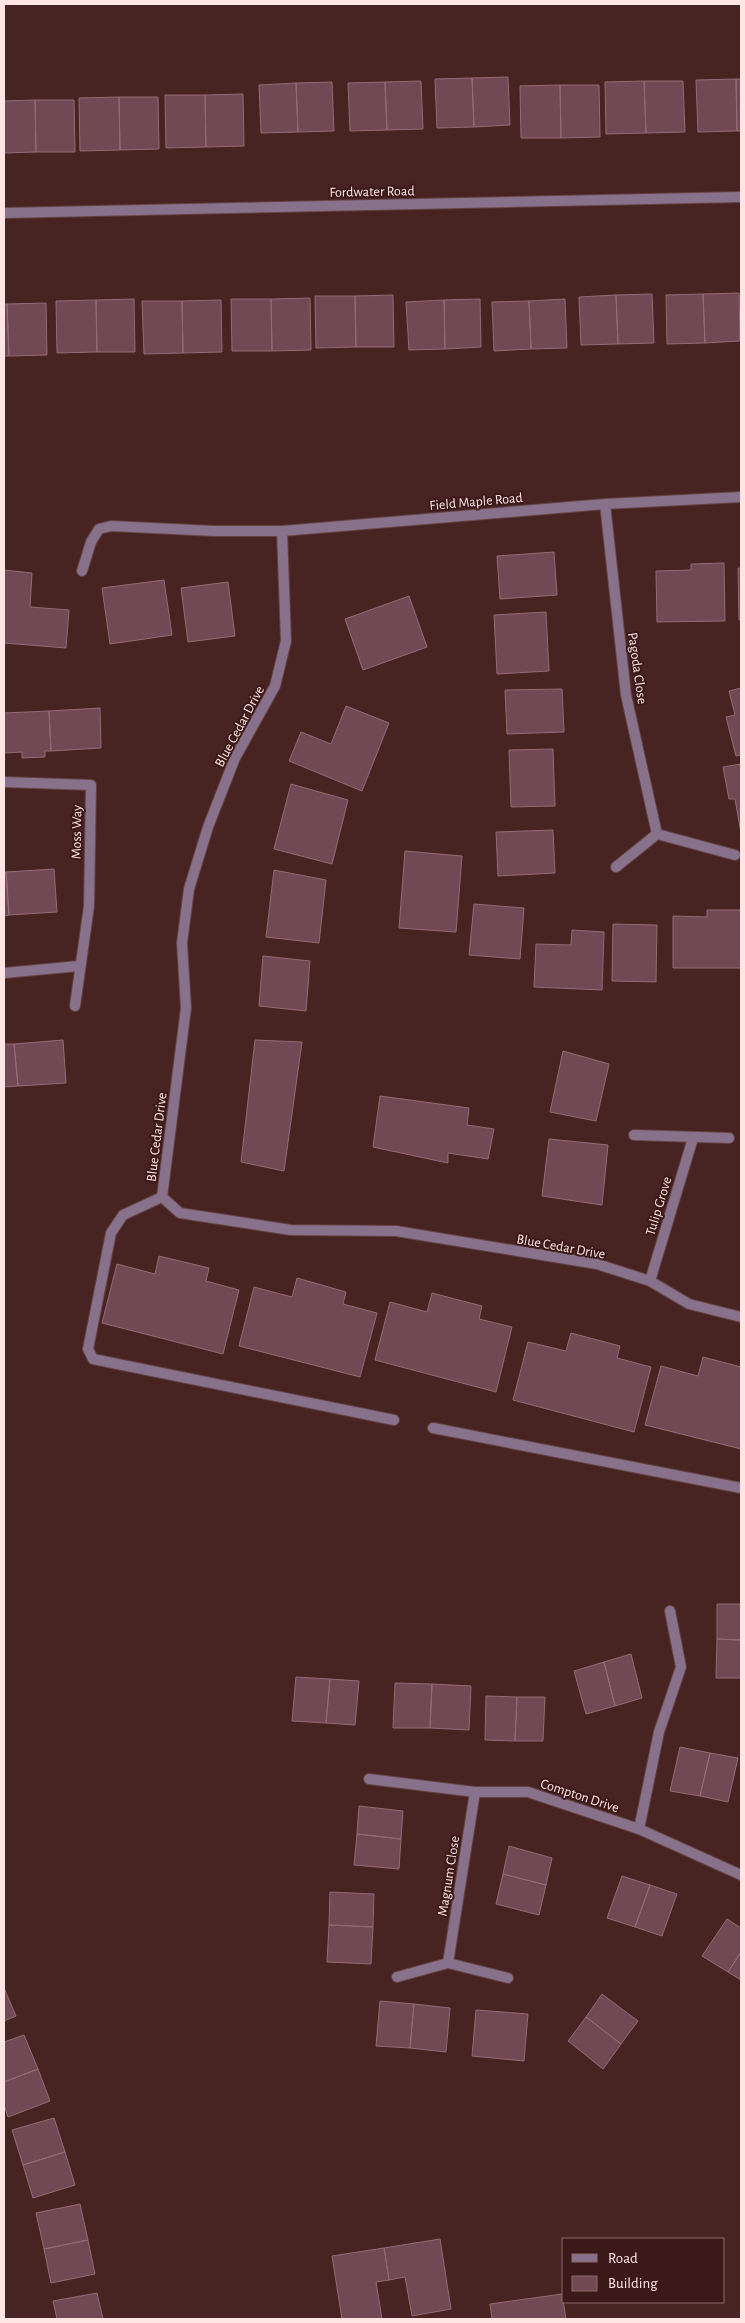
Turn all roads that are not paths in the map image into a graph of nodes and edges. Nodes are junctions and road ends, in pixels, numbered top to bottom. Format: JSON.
{"nodes":[{"id":1,"x":741,"y":197,"type":"edge"},
{"id":2,"x":4,"y":213,"type":"edge"},
{"id":3,"x":741,"y":497,"type":"edge"},
{"id":4,"x":606,"y":504,"type":"junction"},
{"id":5,"x":282,"y":532,"type":"junction"},
{"id":6,"x":82,"y":571,"type":"dead end"},
{"id":7,"x":4,"y":782,"type":"edge"},
{"id":8,"x":657,"y":834,"type":"junction"},
{"id":9,"x":735,"y":855,"type":"dead end"},
{"id":10,"x":616,"y":867,"type":"dead end"},
{"id":11,"x":79,"y":966,"type":"junction"},
{"id":12,"x":4,"y":973,"type":"edge"},
{"id":13,"x":75,"y":1006,"type":"dead end"},
{"id":14,"x":634,"y":1136,"type":"dead end"},
{"id":15,"x":693,"y":1138,"type":"junction"},
{"id":16,"x":729,"y":1138,"type":"dead end"},
{"id":17,"x":162,"y":1196,"type":"junction"},
{"id":18,"x":650,"y":1281,"type":"junction"},
{"id":19,"x":741,"y":1317,"type":"edge"},
{"id":20,"x":394,"y":1420,"type":"dead end"},
{"id":21,"x":433,"y":1428,"type":"dead end"},
{"id":22,"x":741,"y":1488,"type":"edge"},
{"id":23,"x":670,"y":1611,"type":"dead end"},
{"id":24,"x":369,"y":1779,"type":"dead end"},
{"id":25,"x":474,"y":1792,"type":"junction"},
{"id":26,"x":639,"y":1829,"type":"junction"},
{"id":27,"x":741,"y":1875,"type":"edge"},
{"id":28,"x":448,"y":1964,"type":"junction"},
{"id":29,"x":397,"y":1977,"type":"dead end"},
{"id":30,"x":508,"y":1978,"type":"dead end"}],
"edges":[{"from":1,"to":2,"type":"street","name":"Fordwater Road"},
{"from":3,"to":4,"type":"street","name":"Field Maple Road"},
{"from":4,"to":5,"type":"street","name":"Field Maple Road"},
{"from":4,"to":8,"type":"street","name":"Pagoda Close"},
{"from":5,"to":6,"type":"street","name":"Field Maple Road"},
{"from":5,"to":17,"type":"street","name":"Blue Cedar Drive"},
{"from":7,"to":11,"type":"street","name":"Moss Way"},
{"from":8,"to":9,"type":"street"},
{"from":8,"to":10,"type":"street"},
{"from":11,"to":12,"type":"street"},
{"from":11,"to":13,"type":"street","name":"Moss Way"},
{"from":14,"to":15,"type":"street"},
{"from":15,"to":16,"type":"street"},
{"from":15,"to":18,"type":"street","name":"Tulip Grove"},
{"from":17,"to":18,"type":"street","name":"Blue Cedar Drive"},
{"from":17,"to":20,"type":"street"},
{"from":18,"to":19,"type":"street","name":"Blue Cedar Drive"},
{"from":21,"to":22,"type":"street"},
{"from":23,"to":26,"type":"street"},
{"from":24,"to":25,"type":"street","name":"Compton Drive"},
{"from":25,"to":26,"type":"street","name":"Compton Drive"},
{"from":25,"to":28,"type":"street","name":"Magnum Close"},
{"from":26,"to":27,"type":"street","name":"Compton Drive"},
{"from":28,"to":29,"type":"street"},
{"from":28,"to":30,"type":"street"}]}
